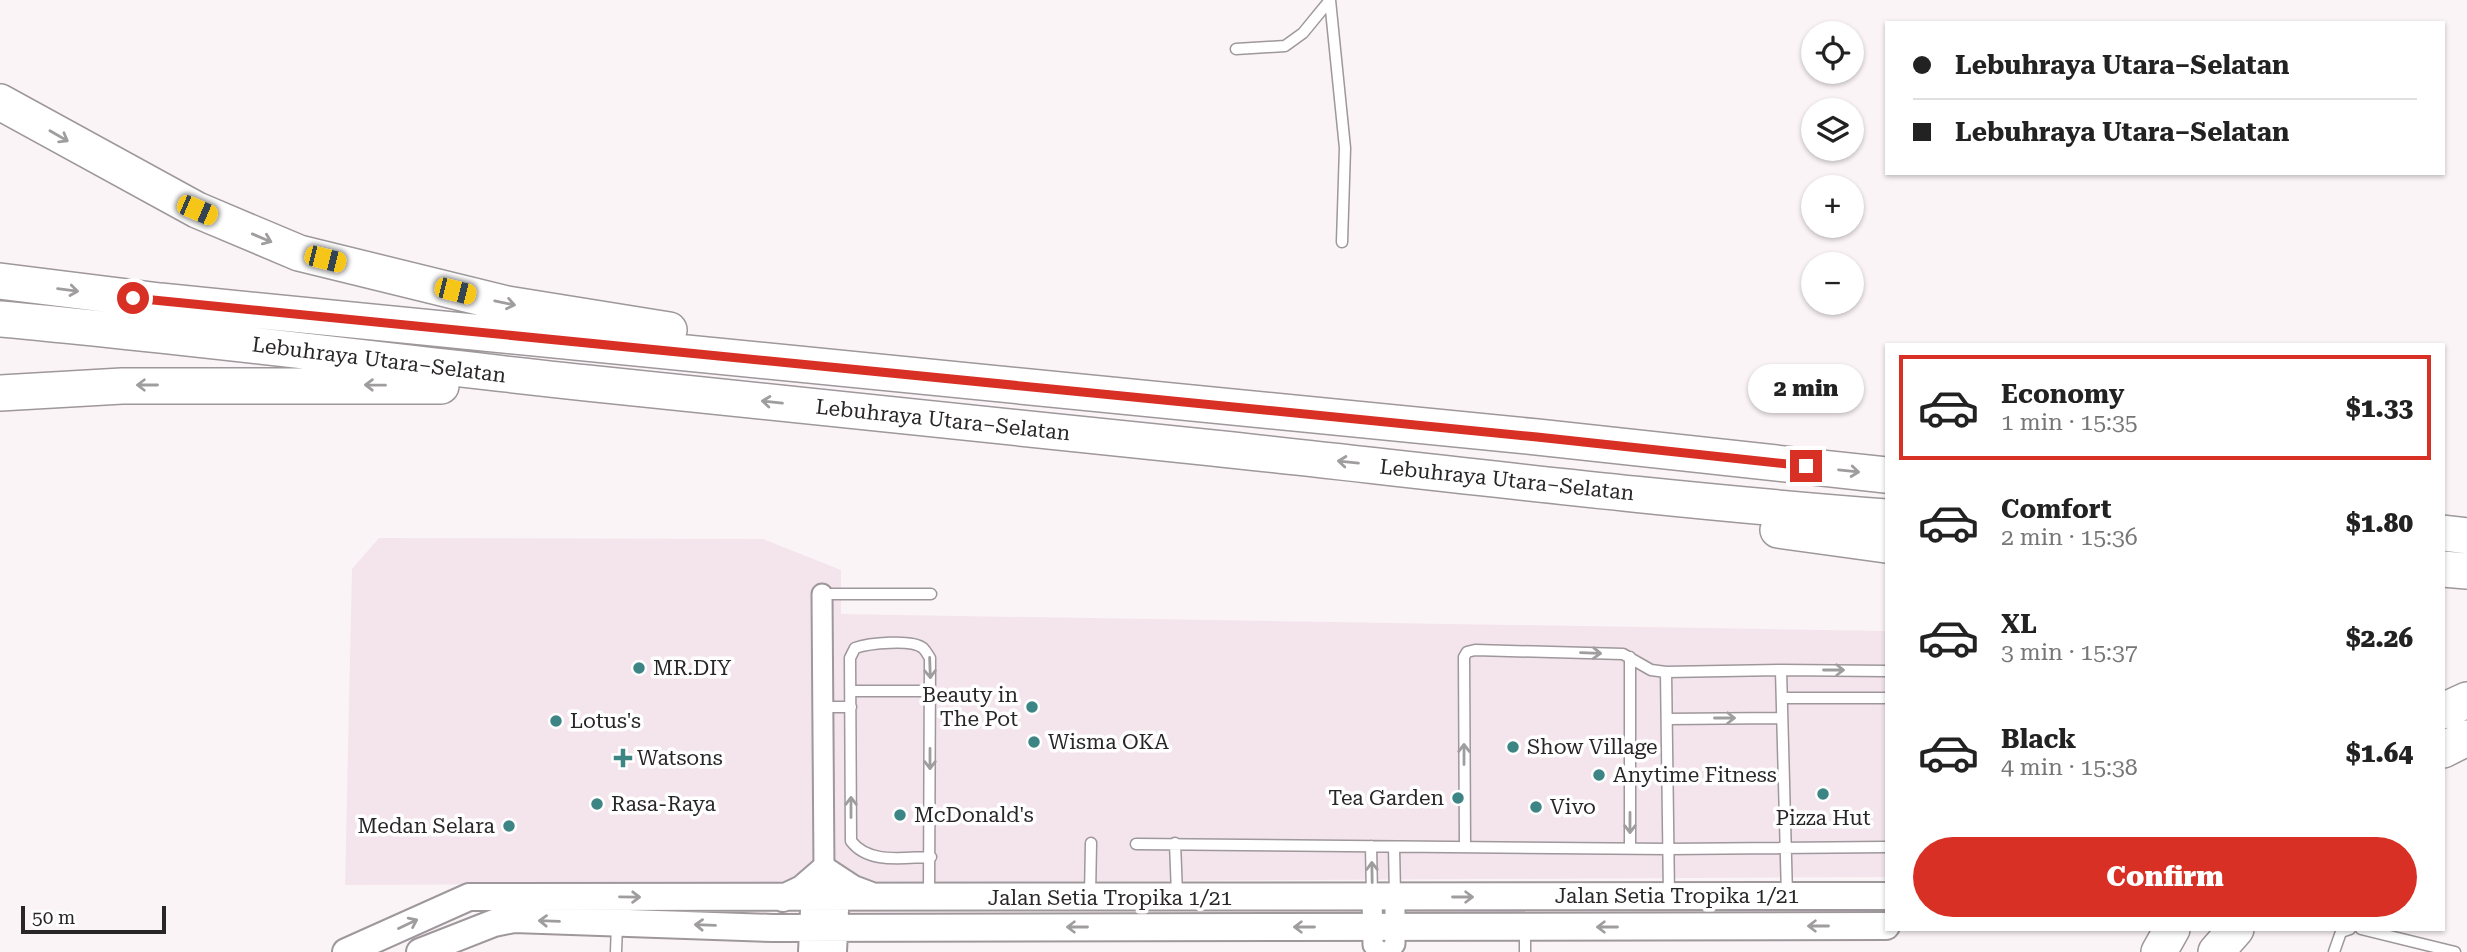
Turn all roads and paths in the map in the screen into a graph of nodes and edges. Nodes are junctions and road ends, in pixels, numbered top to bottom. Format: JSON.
{"nodes":[{"id":1,"x":1330,"y":0,"type":"edge"},
{"id":2,"x":1236,"y":49,"type":"dead end"},
{"id":3,"x":0,"y":102,"type":"edge"},
{"id":4,"x":1342,"y":242,"type":"dead end"},
{"id":5,"x":0,"y":281,"type":"edge"},
{"id":6,"x":0,"y":319,"type":"edge"},
{"id":7,"x":920,"y":377,"type":"junction"},
{"id":8,"x":590,"y":384,"type":"junction"},
{"id":9,"x":0,"y":393,"type":"edge"},
{"id":10,"x":1885,"y":475,"type":"edge"},
{"id":11,"x":1537,"y":483,"type":"junction"},
{"id":12,"x":1801,"y":510,"type":"junction"},
{"id":13,"x":1885,"y":517,"type":"edge"},
{"id":14,"x":1885,"y":523,"type":"edge"},
{"id":15,"x":2445,"y":533,"type":"edge"},
{"id":16,"x":2467,"y":536,"type":"edge"},
{"id":17,"x":1885,"y":545,"type":"edge"},
{"id":18,"x":2445,"y":569,"type":"edge"},
{"id":19,"x":2467,"y":571,"type":"edge"},
{"id":20,"x":822,"y":594,"type":"joint"},
{"id":21,"x":931,"y":594,"type":"dead end"},
{"id":22,"x":1630,"y":657,"type":"junction"},
{"id":23,"x":1781,"y":670,"type":"junction"},
{"id":24,"x":1885,"y":671,"type":"edge"},
{"id":25,"x":1666,"y":672,"type":"junction"},
{"id":26,"x":850,"y":691,"type":"junction"},
{"id":27,"x":930,"y":691,"type":"junction"},
{"id":28,"x":1782,"y":698,"type":"junction"},
{"id":29,"x":1885,"y":698,"type":"edge"},
{"id":30,"x":2467,"y":700,"type":"edge"},
{"id":31,"x":823,"y":707,"type":"junction"},
{"id":32,"x":850,"y":707,"type":"junction"},
{"id":33,"x":2445,"y":710,"type":"edge"},
{"id":34,"x":1782,"y":718,"type":"junction"},
{"id":35,"x":1667,"y":719,"type":"junction"},
{"id":36,"x":2467,"y":738,"type":"edge"},
{"id":37,"x":2445,"y":749,"type":"edge"},
{"id":38,"x":1091,"y":843,"type":"dead end"},
{"id":39,"x":1136,"y":844,"type":"dead end"},
{"id":40,"x":1175,"y":844,"type":"junction"},
{"id":41,"x":1371,"y":846,"type":"junction"},
{"id":42,"x":1394,"y":847,"type":"junction"},
{"id":43,"x":1465,"y":847,"type":"junction"},
{"id":44,"x":1885,"y":847,"type":"edge"},
{"id":45,"x":1630,"y":848,"type":"junction"},
{"id":46,"x":1786,"y":848,"type":"junction"},
{"id":47,"x":1668,"y":849,"type":"junction"},
{"id":48,"x":931,"y":857,"type":"junction"},
{"id":49,"x":824,"y":870,"type":"junction"},
{"id":50,"x":1669,"y":896,"type":"junction"},
{"id":51,"x":1787,"y":896,"type":"junction"},
{"id":52,"x":1885,"y":896,"type":"edge"},
{"id":53,"x":877,"y":897,"type":"junction"},
{"id":54,"x":1383,"y":897,"type":"junction"},
{"id":55,"x":781,"y":898,"type":"junction"},
{"id":56,"x":825,"y":898,"type":"junction"},
{"id":57,"x":929,"y":898,"type":"junction"},
{"id":58,"x":1090,"y":898,"type":"junction"},
{"id":59,"x":1177,"y":898,"type":"junction"},
{"id":60,"x":617,"y":923,"type":"junction"},
{"id":61,"x":1885,"y":926,"type":"edge"},
{"id":62,"x":773,"y":928,"type":"junction"},
{"id":63,"x":881,"y":928,"type":"junction"},
{"id":64,"x":2171,"y":931,"type":"edge"},
{"id":65,"x":2234,"y":931,"type":"edge"},
{"id":66,"x":2344,"y":931,"type":"edge"},
{"id":67,"x":2369,"y":931,"type":"edge"},
{"id":68,"x":1384,"y":939,"type":"edge"},
{"id":69,"x":1525,"y":939,"type":"edge"},
{"id":70,"x":823,"y":940,"type":"edge"},
{"id":71,"x":346,"y":952,"type":"edge"},
{"id":72,"x":420,"y":952,"type":"edge"},
{"id":73,"x":616,"y":952,"type":"edge"},
{"id":74,"x":804,"y":952,"type":"edge"},
{"id":75,"x":845,"y":952,"type":"edge"},
{"id":76,"x":2160,"y":952,"type":"edge"},
{"id":77,"x":2216,"y":952,"type":"edge"},
{"id":78,"x":2334,"y":952,"type":"edge"},
{"id":79,"x":2455,"y":952,"type":"edge"}],
"edges":[{"from":1,"to":2,"type":"lane"},
{"from":1,"to":4,"type":"lane"},
{"from":3,"to":7,"type":"highway","one_way":true},
{"from":5,"to":7,"type":"highway","name":"Lebuhraya Utara–Selatan","one_way":true},
{"from":6,"to":8,"type":"highway","name":"Lebuhraya Utara–Selatan"},
{"from":7,"to":10,"type":"highway","name":"Lebuhraya Utara–Selatan","one_way":true},
{"from":8,"to":9,"type":"highway","one_way":true},
{"from":11,"to":8,"type":"highway","name":"Lebuhraya Utara–Selatan","one_way":true},
{"from":11,"to":12,"type":"highway","name":"Lebuhraya Utara–Selatan"},
{"from":11,"to":17,"type":"highway"},
{"from":12,"to":13,"type":"highway","name":"Lebuhraya Utara–Selatan"},
{"from":12,"to":14,"type":"highway"},
{"from":15,"to":16,"type":"highway"},
{"from":18,"to":19,"type":"highway"},
{"from":20,"to":21,"type":"lane"},
{"from":20,"to":31,"type":"street"},
{"from":22,"to":25,"type":"lane"},
{"from":43,"to":22,"type":"lane","one_way":true},
{"from":22,"to":45,"type":"lane","one_way":true},
{"from":23,"to":24,"type":"lane","one_way":true},
{"from":23,"to":25,"type":"lane"},
{"from":23,"to":28,"type":"lane"},
{"from":25,"to":35,"type":"lane"},
{"from":26,"to":27,"type":"lane"},
{"from":26,"to":27,"type":"lane","one_way":true},
{"from":26,"to":32,"type":"lane"},
{"from":27,"to":48,"type":"lane","one_way":true},
{"from":28,"to":29,"type":"lane"},
{"from":28,"to":34,"type":"lane"},
{"from":30,"to":33,"type":"highway"},
{"from":31,"to":32,"type":"lane"},
{"from":31,"to":49,"type":"street"},
{"from":48,"to":32,"type":"lane","one_way":true},
{"from":35,"to":34,"type":"lane","one_way":true},
{"from":34,"to":46,"type":"lane"},
{"from":35,"to":47,"type":"lane"},
{"from":36,"to":37,"type":"highway"},
{"from":38,"to":58,"type":"lane"},
{"from":39,"to":40,"type":"lane"},
{"from":40,"to":41,"type":"lane"},
{"from":40,"to":59,"type":"lane"},
{"from":41,"to":42,"type":"lane"},
{"from":54,"to":41,"type":"lane","one_way":true},
{"from":42,"to":43,"type":"lane"},
{"from":42,"to":54,"type":"lane"},
{"from":43,"to":45,"type":"lane"},
{"from":44,"to":46,"type":"lane"},
{"from":45,"to":47,"type":"lane"},
{"from":46,"to":47,"type":"lane"},
{"from":46,"to":51,"type":"lane"},
{"from":47,"to":50,"type":"lane"},
{"from":48,"to":57,"type":"lane"},
{"from":49,"to":53,"type":"street"},
{"from":49,"to":55,"type":"street"},
{"from":49,"to":56,"type":"street"},
{"from":50,"to":51,"type":"street","name":"Jalan Setia Tropika 1/21"},
{"from":54,"to":50,"type":"street","name":"Jalan Setia Tropika 1/21","one_way":true},
{"from":51,"to":52,"type":"street","name":"Jalan Setia Tropika 1/21"},
{"from":53,"to":56,"type":"street","name":"Jalan Setia Tropika 1/21"},
{"from":53,"to":57,"type":"street","name":"Jalan Setia Tropika 1/21"},
{"from":54,"to":59,"type":"street","name":"Jalan Setia Tropika 1/21"},
{"from":54,"to":68,"type":"street"},
{"from":55,"to":56,"type":"street","name":"Jalan Setia Tropika 1/21"},
{"from":71,"to":55,"type":"street","name":"Jalan Setia Tropika 1/21","one_way":true},
{"from":56,"to":70,"type":"street"},
{"from":57,"to":58,"type":"street","name":"Jalan Setia Tropika 1/21"},
{"from":58,"to":59,"type":"street","name":"Jalan Setia Tropika 1/21"},
{"from":62,"to":60,"type":"street","name":"Jalan Setia Tropika 1/21","one_way":true},
{"from":60,"to":72,"type":"street","name":"Jalan Setia Tropika 1/21","one_way":true},
{"from":60,"to":73,"type":"lane"},
{"from":61,"to":69,"type":"street","name":"Jalan Setia Tropika 1/21","one_way":true},
{"from":62,"to":70,"type":"street","name":"Jalan Setia Tropika 1/21"},
{"from":62,"to":74,"type":"street"},
{"from":68,"to":63,"type":"street","name":"Jalan Setia Tropika 1/21","one_way":true},
{"from":63,"to":70,"type":"street","name":"Jalan Setia Tropika 1/21"},
{"from":63,"to":75,"type":"street"},
{"from":64,"to":76,"type":"highway"},
{"from":65,"to":77,"type":"highway"},
{"from":66,"to":78,"type":"lane"},
{"from":67,"to":79,"type":"lane"},
{"from":68,"to":69,"type":"street","name":"Jalan Setia Tropika 1/21"}]}
